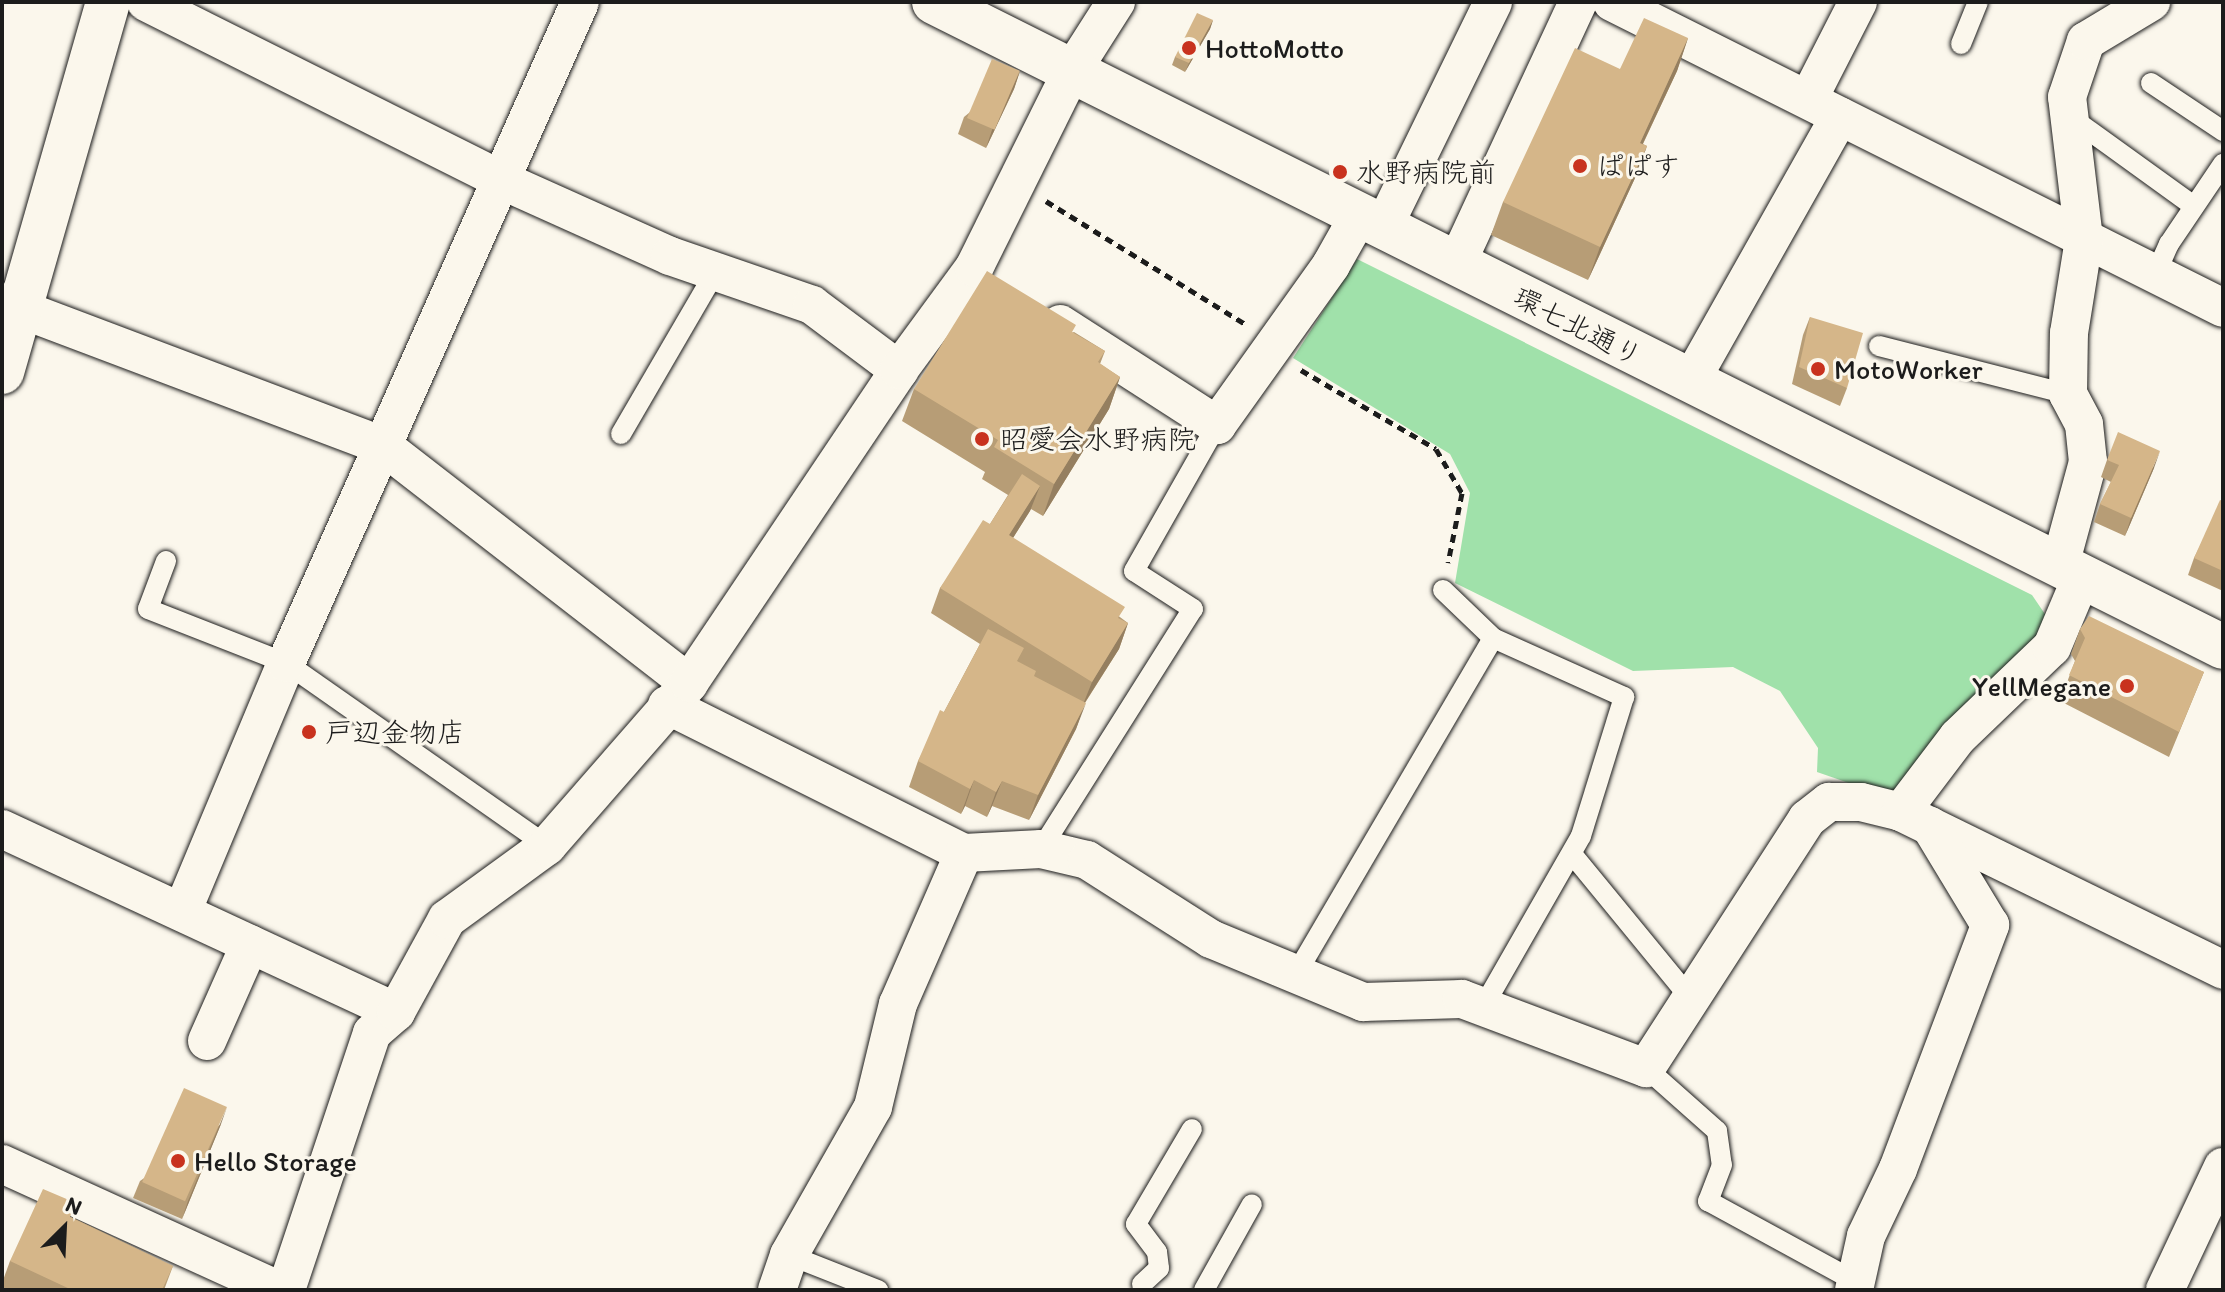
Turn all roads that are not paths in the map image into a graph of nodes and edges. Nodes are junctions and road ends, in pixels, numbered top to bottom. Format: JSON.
{"nodes":[{"id":1,"x":108,"y":2,"type":"edge"},
{"id":2,"x":146,"y":2,"type":"edge"},
{"id":3,"x":580,"y":2,"type":"edge"},
{"id":4,"x":934,"y":2,"type":"edge"},
{"id":5,"x":1116,"y":2,"type":"edge"},
{"id":6,"x":1493,"y":2,"type":"edge"},
{"id":7,"x":1578,"y":2,"type":"edge"},
{"id":8,"x":1612,"y":2,"type":"edge"},
{"id":9,"x":1858,"y":2,"type":"edge"},
{"id":10,"x":1978,"y":2,"type":"edge"},
{"id":11,"x":2151,"y":2,"type":"edge"},
{"id":12,"x":1961,"y":44,"type":"dead end"},
{"id":13,"x":1072,"y":71,"type":"junction"},
{"id":14,"x":2151,"y":83,"type":"dead end"},
{"id":15,"x":1824,"y":107,"type":"junction"},
{"id":16,"x":2069,"y":116,"type":"junction"},
{"id":17,"x":2223,"y":131,"type":"edge"},
{"id":18,"x":2223,"y":164,"type":"edge"},
{"id":19,"x":501,"y":180,"type":"junction"},
{"id":20,"x":2194,"y":206,"type":"junction"},
{"id":21,"x":1371,"y":222,"type":"junction"},
{"id":22,"x":2084,"y":239,"type":"junction"},
{"id":23,"x":1456,"y":265,"type":"junction"},
{"id":24,"x":716,"y":271,"type":"junction"},
{"id":25,"x":2156,"y":273,"type":"junction"},
{"id":26,"x":999,"y":285,"type":"junction"},
{"id":27,"x":11,"y":306,"type":"edge"},
{"id":28,"x":2223,"y":308,"type":"edge"},
{"id":29,"x":1879,"y":346,"type":"dead end"},
{"id":30,"x":899,"y":370,"type":"junction"},
{"id":31,"x":2,"y":372,"type":"edge"},
{"id":32,"x":1690,"y":382,"type":"junction"},
{"id":33,"x":2068,"y":394,"type":"junction"},
{"id":34,"x":1217,"y":425,"type":"junction"},
{"id":35,"x":621,"y":434,"type":"dead end"},
{"id":36,"x":383,"y":446,"type":"junction"},
{"id":37,"x":166,"y":561,"type":"dead end"},
{"id":38,"x":2071,"y":571,"type":"junction"},
{"id":39,"x":1443,"y":590,"type":"dead end"},
{"id":40,"x":1493,"y":638,"type":"junction"},
{"id":41,"x":2223,"y":647,"type":"edge"},
{"id":42,"x":286,"y":663,"type":"junction"},
{"id":43,"x":678,"y":694,"type":"junction"},
{"id":44,"x":1916,"y":819,"type":"junction"},
{"id":45,"x":2,"y":829,"type":"edge"},
{"id":46,"x":547,"y":846,"type":"junction"},
{"id":47,"x":1041,"y":849,"type":"junction"},
{"id":48,"x":964,"y":853,"type":"junction"},
{"id":49,"x":1572,"y":854,"type":"junction"},
{"id":50,"x":182,"y":912,"type":"junction"},
{"id":51,"x":250,"y":944,"type":"junction"},
{"id":52,"x":2223,"y":970,"type":"edge"},
{"id":53,"x":1296,"y":974,"type":"junction"},
{"id":54,"x":1692,"y":1000,"type":"junction"},
{"id":55,"x":1483,"y":1007,"type":"junction"},
{"id":56,"x":396,"y":1012,"type":"junction"},
{"id":57,"x":207,"y":1041,"type":"dead end"},
{"id":58,"x":1646,"y":1068,"type":"junction"},
{"id":59,"x":1192,"y":1129,"type":"dead end"},
{"id":60,"x":2,"y":1164,"type":"edge"},
{"id":61,"x":2223,"y":1167,"type":"edge"},
{"id":62,"x":1252,"y":1204,"type":"dead end"},
{"id":63,"x":783,"y":1273,"type":"edge"},
{"id":64,"x":1854,"y":1286,"type":"edge"},
{"id":65,"x":1145,"y":1288,"type":"edge"},
{"id":66,"x":279,"y":1290,"type":"edge"},
{"id":67,"x":286,"y":1290,"type":"edge"},
{"id":68,"x":878,"y":1290,"type":"edge"},
{"id":69,"x":1204,"y":1290,"type":"edge"},
{"id":70,"x":2165,"y":1290,"type":"edge"}],
"edges":[{"from":1,"to":27,"type":"street"},
{"from":2,"to":19,"type":"street"},
{"from":3,"to":19,"type":"street"},
{"from":4,"to":13,"type":"street","name":"環七北通り"},
{"from":5,"to":13,"type":"street"},
{"from":6,"to":21,"type":"street"},
{"from":7,"to":23,"type":"street"},
{"from":8,"to":15,"type":"street"},
{"from":9,"to":15,"type":"street"},
{"from":10,"to":12,"type":"lane"},
{"from":11,"to":16,"type":"street"},
{"from":13,"to":21,"type":"street","name":"環七北通り"},
{"from":13,"to":26,"type":"street"},
{"from":14,"to":17,"type":"lane"},
{"from":15,"to":22,"type":"street"},
{"from":15,"to":32,"type":"street"},
{"from":16,"to":20,"type":"lane"},
{"from":16,"to":22,"type":"street"},
{"from":18,"to":20,"type":"lane"},
{"from":19,"to":24,"type":"street"},
{"from":19,"to":36,"type":"street"},
{"from":20,"to":25,"type":"lane"},
{"from":21,"to":23,"type":"street","name":"環七北通り"},
{"from":21,"to":34,"type":"street"},
{"from":22,"to":25,"type":"street"},
{"from":22,"to":33,"type":"street"},
{"from":23,"to":32,"type":"street","name":"環七北通り"},
{"from":24,"to":30,"type":"street"},
{"from":24,"to":35,"type":"lane"},
{"from":25,"to":28,"type":"street"},
{"from":26,"to":30,"type":"street"},
{"from":26,"to":34,"type":"street"},
{"from":27,"to":31,"type":"street"},
{"from":27,"to":36,"type":"street"},
{"from":29,"to":33,"type":"lane"},
{"from":30,"to":43,"type":"street"},
{"from":32,"to":38,"type":"street","name":"環七北通り"},
{"from":33,"to":38,"type":"street"},
{"from":34,"to":47,"type":"lane"},
{"from":36,"to":42,"type":"street"},
{"from":36,"to":43,"type":"street"},
{"from":37,"to":42,"type":"lane"},
{"from":38,"to":41,"type":"street","name":"環七北通り"},
{"from":38,"to":44,"type":"street"},
{"from":39,"to":40,"type":"lane"},
{"from":40,"to":49,"type":"lane"},
{"from":40,"to":53,"type":"lane"},
{"from":42,"to":46,"type":"lane"},
{"from":42,"to":50,"type":"street"},
{"from":43,"to":46,"type":"street"},
{"from":43,"to":48,"type":"street"},
{"from":44,"to":52,"type":"street"},
{"from":44,"to":54,"type":"street"},
{"from":44,"to":64,"type":"street"},
{"from":45,"to":50,"type":"street"},
{"from":46,"to":56,"type":"street"},
{"from":47,"to":48,"type":"street"},
{"from":47,"to":53,"type":"street"},
{"from":48,"to":63,"type":"street"},
{"from":49,"to":54,"type":"lane"},
{"from":49,"to":55,"type":"lane"},
{"from":50,"to":51,"type":"street"},
{"from":51,"to":56,"type":"street"},
{"from":51,"to":57,"type":"street"},
{"from":53,"to":55,"type":"street"},
{"from":54,"to":58,"type":"street"},
{"from":55,"to":58,"type":"street"},
{"from":56,"to":67,"type":"street"},
{"from":58,"to":64,"type":"lane"},
{"from":59,"to":65,"type":"lane"},
{"from":60,"to":66,"type":"street"},
{"from":61,"to":70,"type":"street"},
{"from":62,"to":69,"type":"lane"},
{"from":63,"to":68,"type":"lane"}]}
